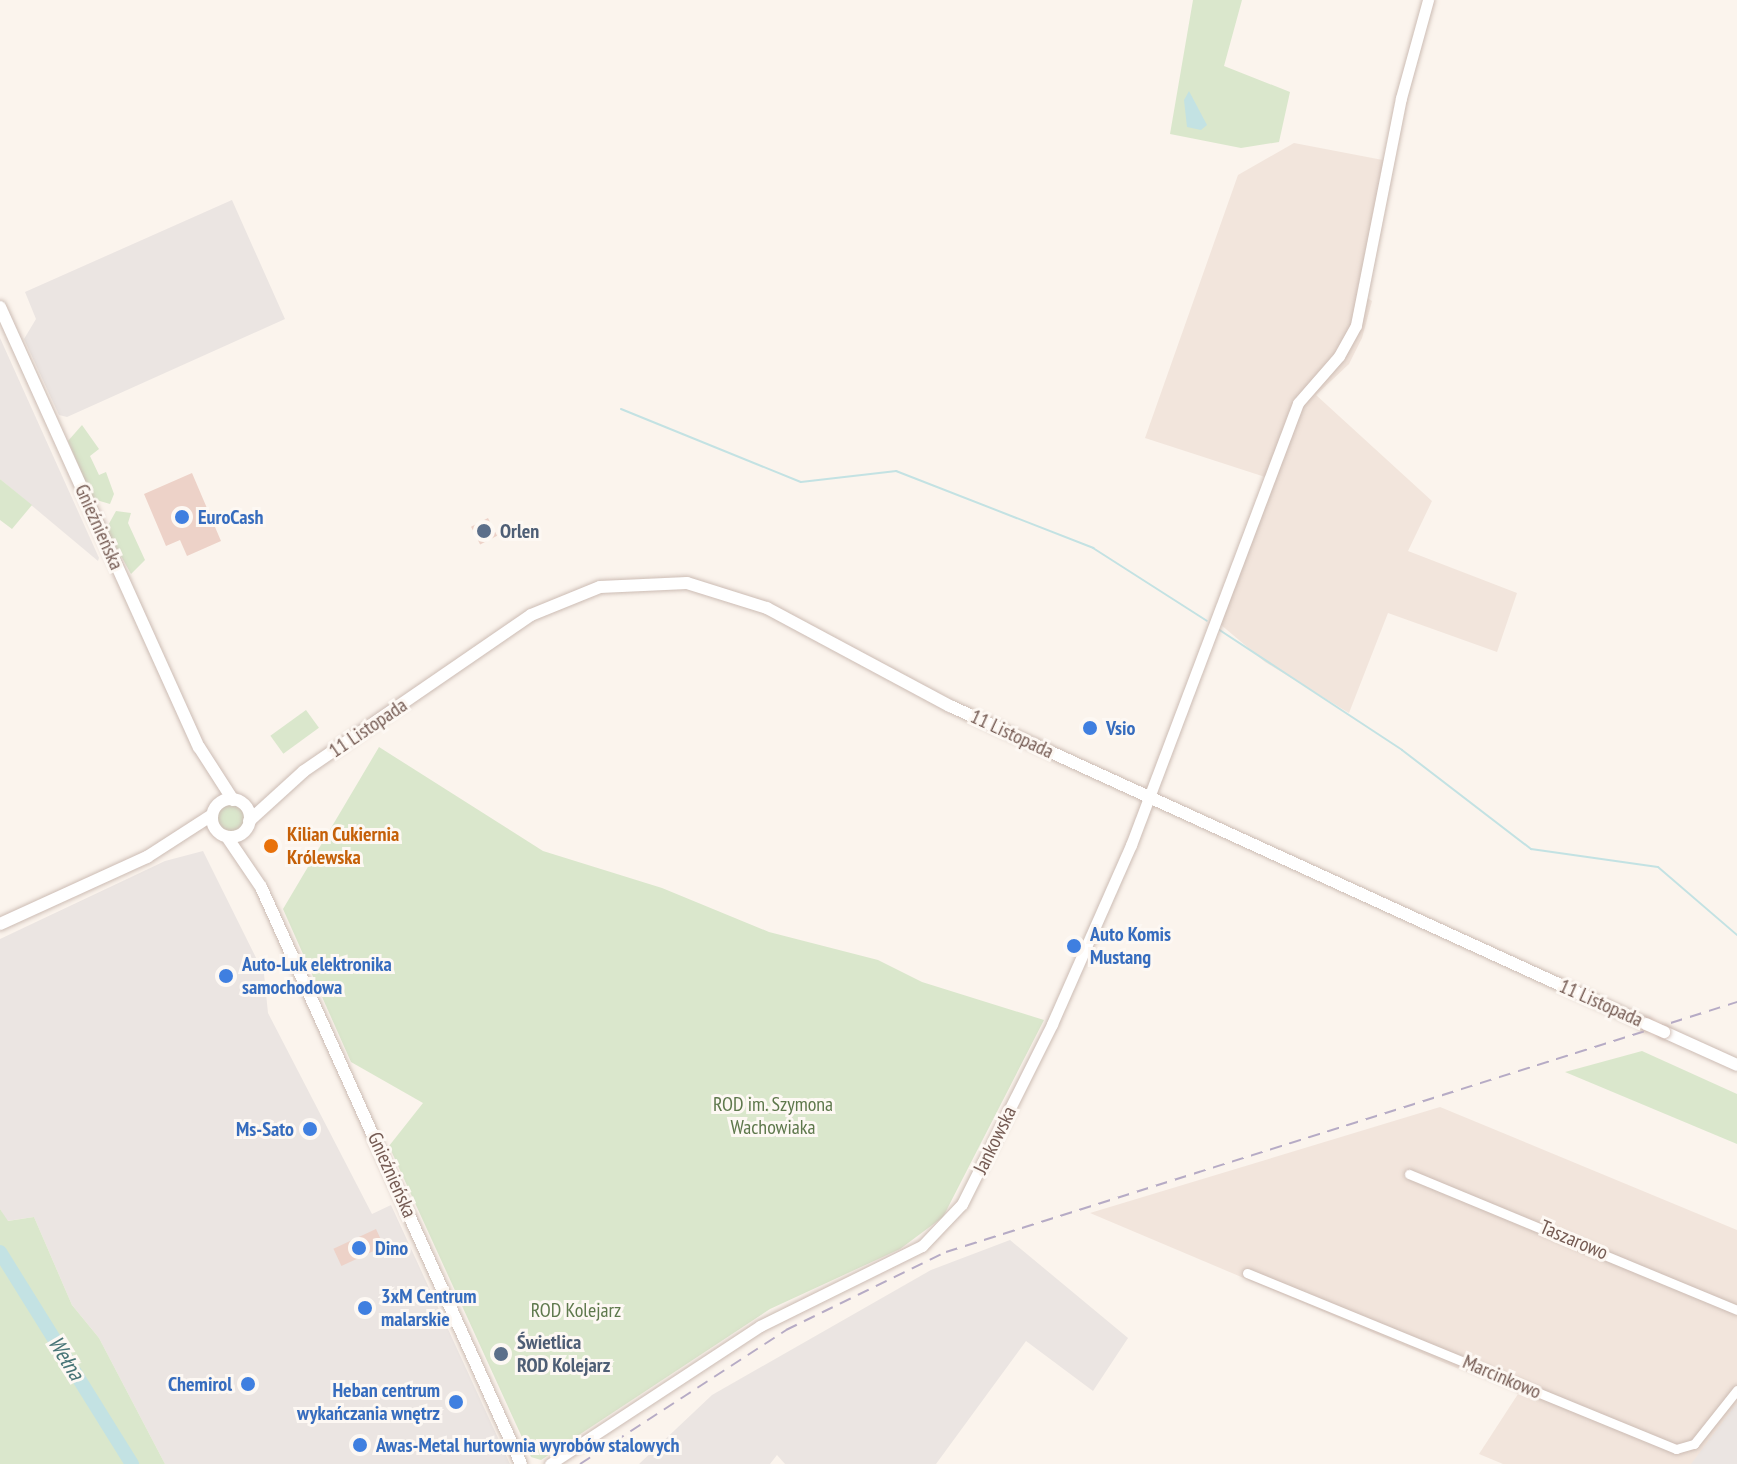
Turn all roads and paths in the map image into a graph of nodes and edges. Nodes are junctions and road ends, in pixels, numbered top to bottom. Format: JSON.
{"nodes":[{"id":1,"x":1428,"y":0,"type":"edge"},
{"id":2,"x":0,"y":307,"type":"edge"},
{"id":3,"x":199,"y":747,"type":"junction"},
{"id":4,"x":304,"y":771,"type":"junction"},
{"id":5,"x":1149,"y":797,"type":"junction"},
{"id":6,"x":238,"y":802,"type":"junction"},
{"id":7,"x":214,"y":811,"type":"junction"},
{"id":8,"x":247,"y":825,"type":"junction"},
{"id":9,"x":223,"y":835,"type":"junction"},
{"id":10,"x":147,"y":857,"type":"junction"},
{"id":11,"x":261,"y":887,"type":"junction"},
{"id":12,"x":0,"y":924,"type":"edge"},
{"id":13,"x":1737,"y":1065,"type":"edge"},
{"id":14,"x":1409,"y":1174,"type":"dead end"},
{"id":15,"x":1247,"y":1273,"type":"dead end"},
{"id":16,"x":1737,"y":1310,"type":"edge"},
{"id":17,"x":1737,"y":1390,"type":"edge"},
{"id":18,"x":521,"y":1464,"type":"edge"},
{"id":19,"x":550,"y":1464,"type":"edge"}],
"edges":[{"from":1,"to":5,"type":"street","name":"Jankowska"},
{"from":2,"to":3,"type":"main road","name":"Gnieźnieńska"},
{"from":3,"to":6,"type":"main road","name":"Gnieźnieńska"},
{"from":3,"to":7,"type":"main road","name":"Gnieźnieńska"},
{"from":4,"to":5,"type":"main road","name":"11 Listopada"},
{"from":4,"to":6,"type":"main road","name":"11 Listopada"},
{"from":4,"to":8,"type":"main road","name":"11 Listopada"},
{"from":5,"to":13,"type":"main road","name":"11 Listopada","bridge":true},
{"from":5,"to":19,"type":"street","name":"Jankowska"},
{"from":6,"to":7,"type":"main road","name":"11 Listopada"},
{"from":6,"to":8,"type":"main road","name":"Gnieźnieńska"},
{"from":7,"to":9,"type":"main road","name":"Gnieźnieńska"},
{"from":7,"to":10,"type":"main road"},
{"from":8,"to":9,"type":"main road"},
{"from":8,"to":11,"type":"main road","name":"Gnieźnieńska"},
{"from":9,"to":10,"type":"main road"},
{"from":9,"to":11,"type":"main road","name":"Gnieźnieńska"},
{"from":10,"to":12,"type":"main road"},
{"from":11,"to":18,"type":"main road","name":"Gnieźnieńska"},
{"from":14,"to":16,"type":"street","name":"Taszarowo"},
{"from":15,"to":17,"type":"street","name":"Marcinkowo"}]}
